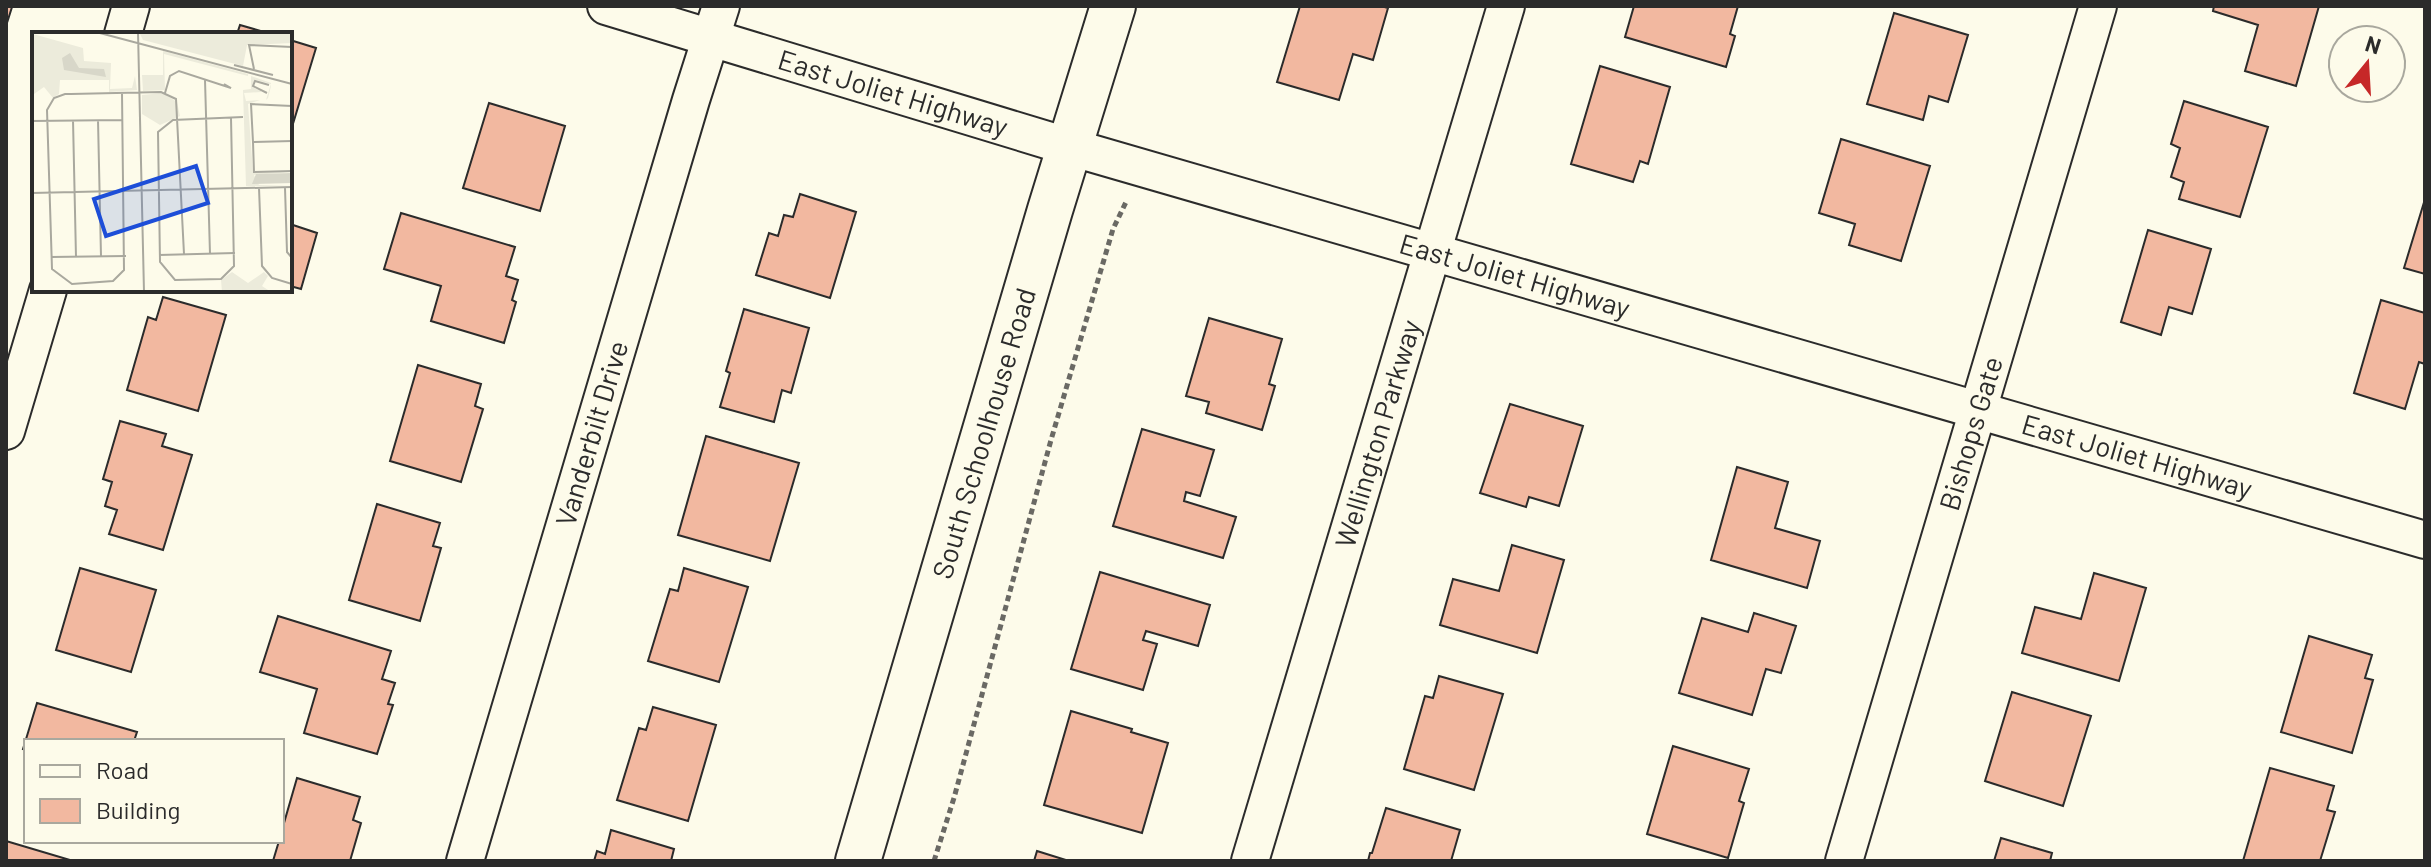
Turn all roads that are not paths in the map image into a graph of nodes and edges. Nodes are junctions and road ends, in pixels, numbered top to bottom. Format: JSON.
{"nodes":[{"id":1,"x":131,"y":6,"type":"edge"},
{"id":2,"x":606,"y":6,"type":"edge"},
{"id":3,"x":1113,"y":6,"type":"edge"},
{"id":4,"x":1506,"y":6,"type":"edge"},
{"id":5,"x":2098,"y":6,"type":"edge"},
{"id":6,"x":716,"y":22,"type":"edge"},
{"id":7,"x":124,"y":32,"type":"edge"},
{"id":8,"x":1070,"y":147,"type":"junction"},
{"id":9,"x":1432,"y":252,"type":"junction"},
{"id":10,"x":47,"y":292,"type":"edge"},
{"id":11,"x":1978,"y":410,"type":"junction"},
{"id":12,"x":6,"y":431,"type":"edge"},
{"id":13,"x":2425,"y":540,"type":"edge"},
{"id":14,"x":465,"y":861,"type":"edge"},
{"id":15,"x":858,"y":861,"type":"edge"},
{"id":16,"x":1250,"y":861,"type":"edge"},
{"id":17,"x":1844,"y":861,"type":"edge"}],
"edges":[{"from":1,"to":7,"type":"street"},
{"from":2,"to":6,"type":"street","name":"East Joliet Highway"},
{"from":3,"to":8,"type":"street","name":"South Schoolhouse Road"},
{"from":4,"to":9,"type":"street","name":"Wellington Parkway"},
{"from":5,"to":11,"type":"street","name":"Bishops Gate"},
{"from":6,"to":8,"type":"street","name":"East Joliet Highway"},
{"from":6,"to":14,"type":"street","name":"Vanderbilt Drive"},
{"from":8,"to":9,"type":"street","name":"East Joliet Highway"},
{"from":8,"to":15,"type":"street","name":"South Schoolhouse Road"},
{"from":9,"to":11,"type":"street","name":"East Joliet Highway"},
{"from":9,"to":16,"type":"street","name":"Wellington Parkway"},
{"from":10,"to":12,"type":"street"},
{"from":11,"to":13,"type":"street","name":"East Joliet Highway"},
{"from":11,"to":17,"type":"street","name":"Bishops Gate"}]}
